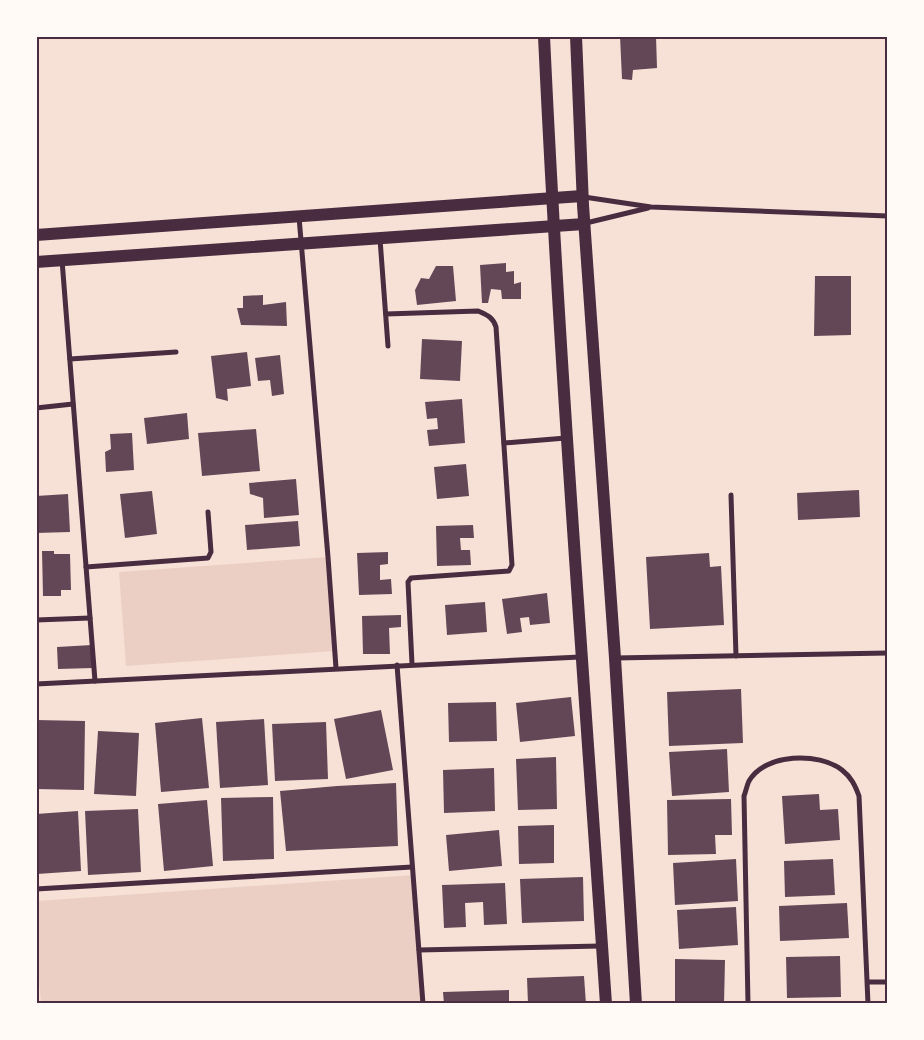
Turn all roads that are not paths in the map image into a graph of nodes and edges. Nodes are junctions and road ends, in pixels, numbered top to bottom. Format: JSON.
{"nodes":[{"id":1,"x":544,"y":36,"type":"edge"},
{"id":2,"x":576,"y":36,"type":"edge"},
{"id":3,"x":582,"y":196,"type":"junction"},
{"id":4,"x":552,"y":199,"type":"junction"},
{"id":5,"x":651,"y":207,"type":"junction"},
{"id":6,"x":888,"y":216,"type":"edge"},
{"id":7,"x":299,"y":217,"type":"junction"},
{"id":8,"x":584,"y":224,"type":"junction"},
{"id":9,"x":553,"y":227,"type":"junction"},
{"id":10,"x":36,"y":235,"type":"edge"},
{"id":11,"x":380,"y":238,"type":"junction"},
{"id":12,"x":301,"y":244,"type":"junction"},
{"id":13,"x":62,"y":260,"type":"junction"},
{"id":14,"x":36,"y":262,"type":"edge"},
{"id":15,"x":386,"y":314,"type":"junction"},
{"id":16,"x":388,"y":346,"type":"dead end"},
{"id":17,"x":176,"y":352,"type":"dead end"},
{"id":18,"x":70,"y":360,"type":"junction"},
{"id":19,"x":73,"y":404,"type":"junction"},
{"id":20,"x":36,"y":408,"type":"edge"},
{"id":21,"x":566,"y":438,"type":"junction"},
{"id":22,"x":504,"y":443,"type":"junction"},
{"id":23,"x":731,"y":495,"type":"dead end"},
{"id":24,"x":208,"y":512,"type":"dead end"},
{"id":25,"x":86,"y":567,"type":"junction"},
{"id":26,"x":90,"y":618,"type":"junction"},
{"id":27,"x":36,"y":620,"type":"edge"},
{"id":28,"x":888,"y":653,"type":"edge"},
{"id":29,"x":736,"y":656,"type":"junction"},
{"id":30,"x":581,"y":657,"type":"junction"},
{"id":31,"x":615,"y":658,"type":"junction"},
{"id":32,"x":412,"y":664,"type":"junction"},
{"id":33,"x":397,"y":665,"type":"junction"},
{"id":34,"x":336,"y":668,"type":"junction"},
{"id":35,"x":95,"y":681,"type":"junction"},
{"id":36,"x":36,"y":684,"type":"edge"},
{"id":37,"x":412,"y":867,"type":"junction"},
{"id":38,"x":36,"y":889,"type":"edge"},
{"id":39,"x":602,"y":946,"type":"junction"},
{"id":40,"x":418,"y":950,"type":"junction"},
{"id":41,"x":868,"y":982,"type":"junction"},
{"id":42,"x":888,"y":982,"type":"edge"},
{"id":43,"x":423,"y":1004,"type":"edge"},
{"id":44,"x":606,"y":1004,"type":"edge"},
{"id":45,"x":636,"y":1004,"type":"edge"},
{"id":46,"x":748,"y":1004,"type":"edge"},
{"id":47,"x":868,"y":1004,"type":"edge"}],
"edges":[{"from":1,"to":4,"type":"main road"},
{"from":2,"to":3,"type":"main road"},
{"from":3,"to":4,"type":"main road"},
{"from":3,"to":5,"type":"street"},
{"from":3,"to":8,"type":"main road"},
{"from":4,"to":7,"type":"main road"},
{"from":4,"to":9,"type":"main road"},
{"from":5,"to":6,"type":"street"},
{"from":5,"to":8,"type":"street"},
{"from":7,"to":10,"type":"main road"},
{"from":7,"to":12,"type":"street"},
{"from":8,"to":9,"type":"main road"},
{"from":8,"to":31,"type":"main road"},
{"from":9,"to":11,"type":"main road"},
{"from":9,"to":21,"type":"main road"},
{"from":11,"to":12,"type":"main road"},
{"from":11,"to":15,"type":"street"},
{"from":12,"to":13,"type":"main road"},
{"from":12,"to":34,"type":"street"},
{"from":13,"to":14,"type":"main road"},
{"from":13,"to":18,"type":"street"},
{"from":15,"to":16,"type":"street"},
{"from":15,"to":22,"type":"street"},
{"from":17,"to":18,"type":"street"},
{"from":18,"to":19,"type":"street"},
{"from":19,"to":20,"type":"street"},
{"from":19,"to":25,"type":"street"},
{"from":21,"to":22,"type":"street"},
{"from":21,"to":30,"type":"main road"},
{"from":22,"to":32,"type":"street"},
{"from":23,"to":29,"type":"street"},
{"from":24,"to":25,"type":"street"},
{"from":25,"to":26,"type":"street"},
{"from":26,"to":27,"type":"street"},
{"from":26,"to":35,"type":"street"},
{"from":28,"to":29,"type":"street"},
{"from":29,"to":31,"type":"street"},
{"from":30,"to":32,"type":"street"},
{"from":30,"to":39,"type":"main road"},
{"from":31,"to":45,"type":"main road"},
{"from":32,"to":33,"type":"street"},
{"from":33,"to":34,"type":"street"},
{"from":33,"to":37,"type":"street"},
{"from":34,"to":35,"type":"street"},
{"from":35,"to":36,"type":"street"},
{"from":37,"to":38,"type":"street"},
{"from":37,"to":40,"type":"street"},
{"from":39,"to":40,"type":"street"},
{"from":39,"to":44,"type":"main road"},
{"from":40,"to":43,"type":"street"},
{"from":41,"to":42,"type":"street"},
{"from":41,"to":46,"type":"street"},
{"from":41,"to":47,"type":"street"}]}
